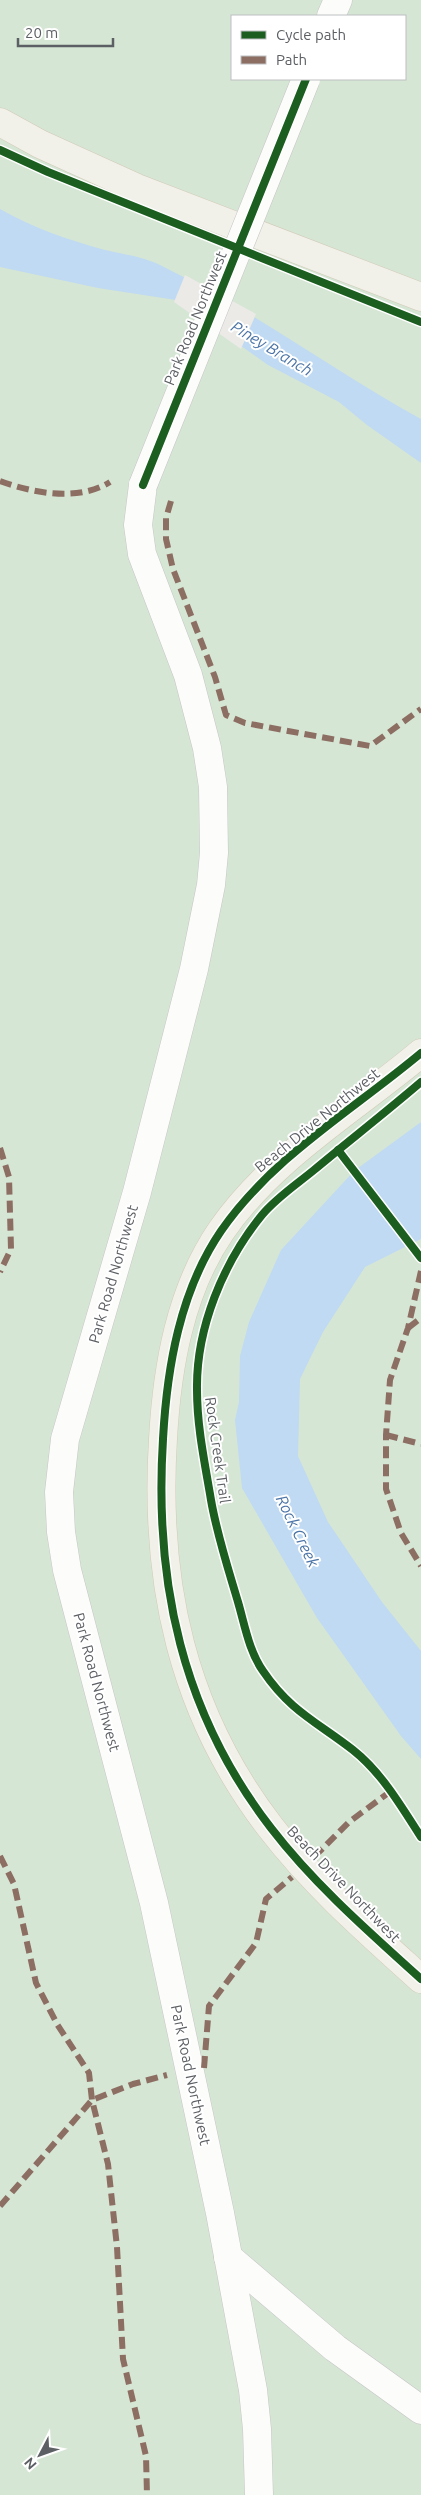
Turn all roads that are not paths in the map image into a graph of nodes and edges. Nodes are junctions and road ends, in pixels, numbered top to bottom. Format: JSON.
{"nodes":[{"id":1,"x":306,"y":80,"type":"edge"},
{"id":2,"x":0,"y":122,"type":"edge"},
{"id":3,"x":421,"y":297,"type":"edge"},
{"id":4,"x":421,"y":1053,"type":"edge"},
{"id":5,"x":421,"y":1979,"type":"edge"},
{"id":6,"x":228,"y":2257,"type":"junction"},
{"id":7,"x":421,"y":2410,"type":"edge"},
{"id":8,"x":258,"y":2495,"type":"edge"}],
"edges":[{"from":1,"to":6,"type":"street","name":"Park Road Northwest","bridge":true},
{"from":2,"to":3,"type":"main road"},
{"from":4,"to":5,"type":"main road","name":"Beach Drive Northwest"},
{"from":6,"to":7,"type":"street"},
{"from":6,"to":8,"type":"street","name":"Park Road Northwest"}]}
